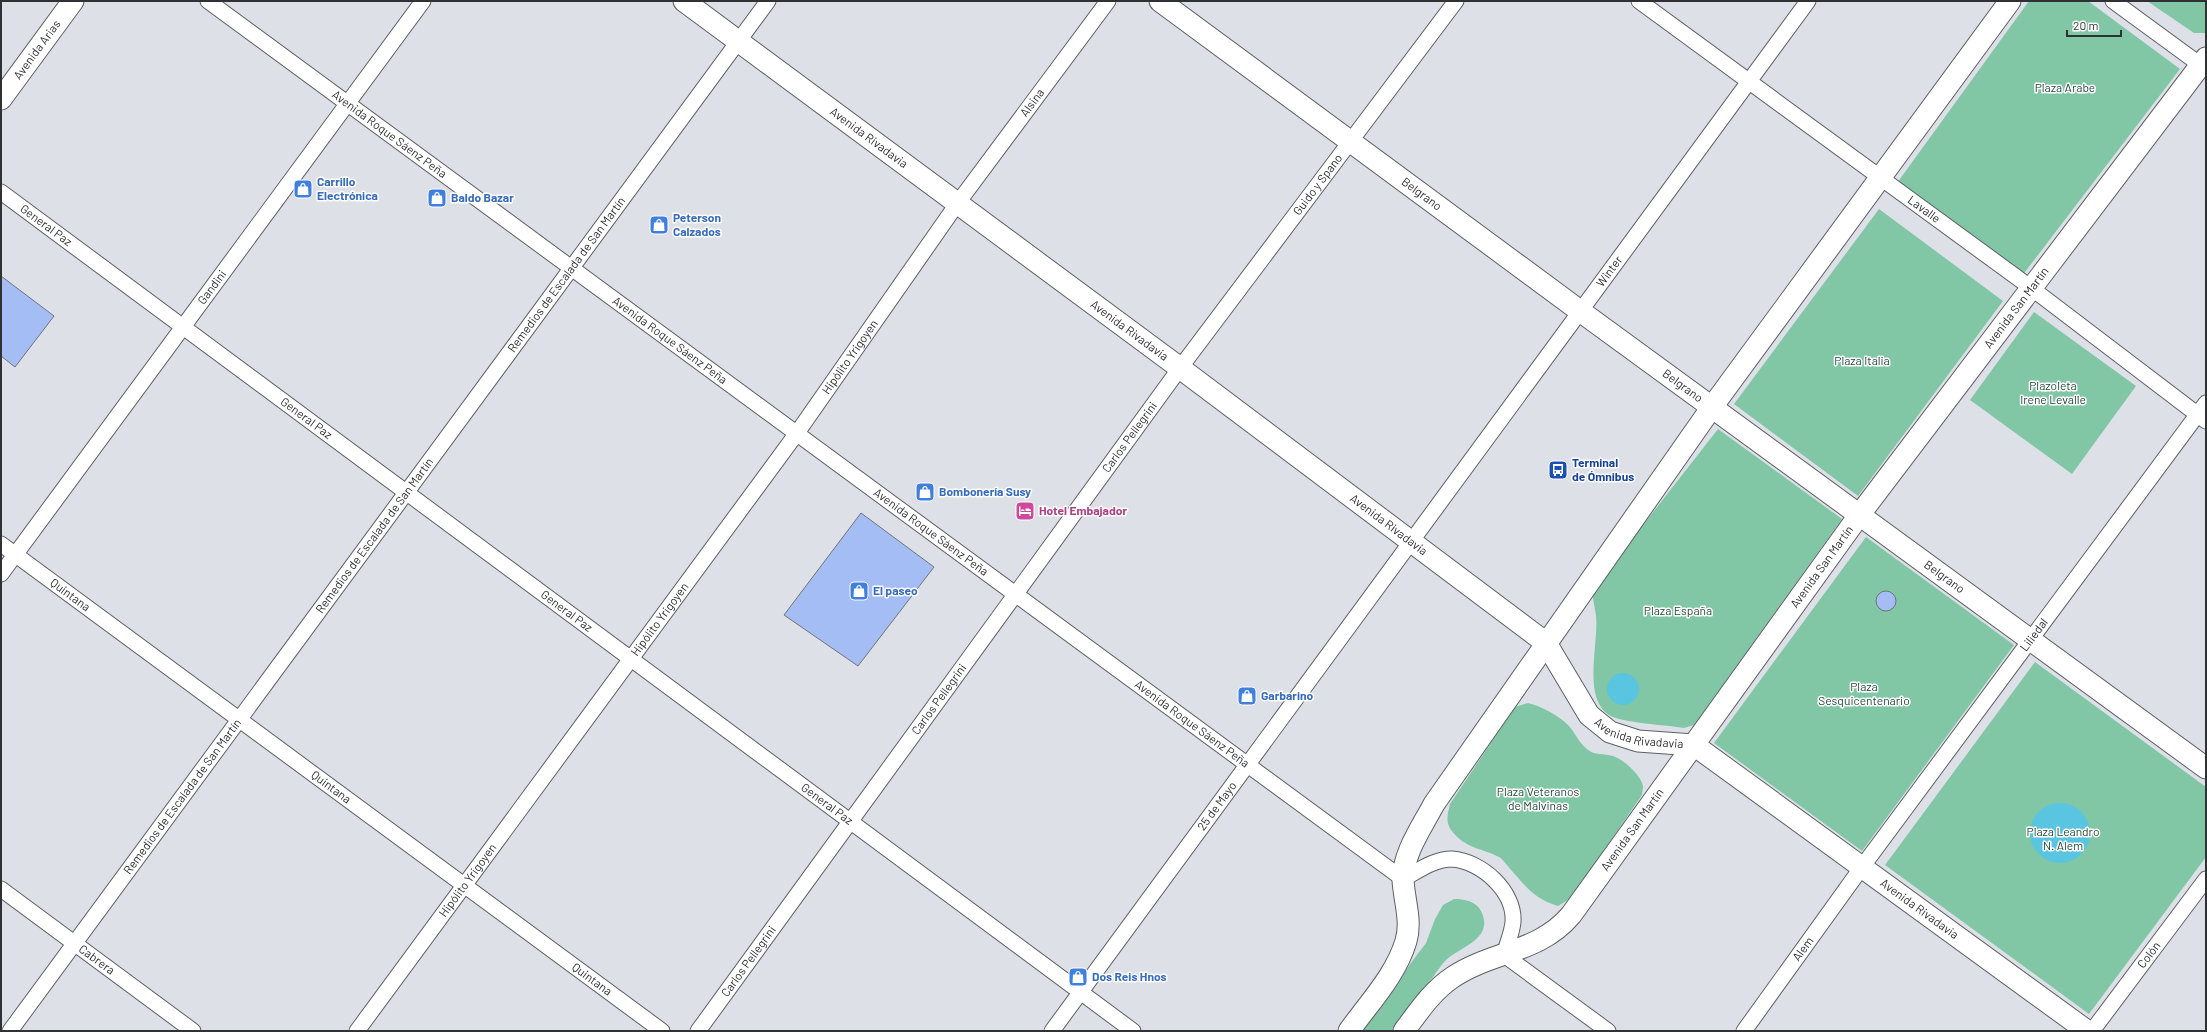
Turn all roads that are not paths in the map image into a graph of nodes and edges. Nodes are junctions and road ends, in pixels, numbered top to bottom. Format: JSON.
{"nodes":[{"id":1,"x":73,"y":1,"type":"edge"},
{"id":2,"x":208,"y":1,"type":"edge"},
{"id":3,"x":424,"y":1,"type":"edge"},
{"id":4,"x":684,"y":1,"type":"edge"},
{"id":5,"x":768,"y":1,"type":"edge"},
{"id":6,"x":1108,"y":1,"type":"edge"},
{"id":7,"x":1160,"y":1,"type":"edge"},
{"id":8,"x":1456,"y":1,"type":"edge"},
{"id":9,"x":1639,"y":1,"type":"edge"},
{"id":10,"x":1808,"y":1,"type":"edge"},
{"id":11,"x":2010,"y":1,"type":"edge"},
{"id":12,"x":2113,"y":1,"type":"edge"},
{"id":13,"x":738,"y":41,"type":"junction"},
{"id":14,"x":2204,"y":64,"type":"edge"},
{"id":15,"x":1750,"y":82,"type":"junction"},
{"id":16,"x":1,"y":99,"type":"edge"},
{"id":17,"x":348,"y":104,"type":"junction"},
{"id":18,"x":1350,"y":141,"type":"junction"},
{"id":19,"x":1881,"y":178,"type":"junction"},
{"id":20,"x":1,"y":192,"type":"edge"},
{"id":21,"x":957,"y":204,"type":"junction"},
{"id":22,"x":572,"y":268,"type":"junction"},
{"id":23,"x":2030,"y":288,"type":"junction"},
{"id":24,"x":1580,"y":311,"type":"junction"},
{"id":25,"x":183,"y":327,"type":"junction"},
{"id":26,"x":1180,"y":368,"type":"junction"},
{"id":27,"x":1712,"y":407,"type":"junction"},
{"id":28,"x":2203,"y":413,"type":"edge"},
{"id":29,"x":797,"y":433,"type":"junction"},
{"id":30,"x":407,"y":493,"type":"junction"},
{"id":31,"x":1860,"y":514,"type":"junction"},
{"id":32,"x":1411,"y":542,"type":"junction"},
{"id":33,"x":1,"y":544,"type":"edge"},
{"id":34,"x":16,"y":555,"type":"junction"},
{"id":35,"x":1,"y":574,"type":"edge"},
{"id":36,"x":1016,"y":594,"type":"junction"},
{"id":37,"x":2031,"y":641,"type":"junction"},
{"id":38,"x":1546,"y":643,"type":"junction"},
{"id":39,"x":631,"y":659,"type":"junction"},
{"id":40,"x":240,"y":720,"type":"junction"},
{"id":41,"x":1694,"y":746,"type":"junction"},
{"id":42,"x":1248,"y":764,"type":"junction"},
{"id":43,"x":2206,"y":768,"type":"edge"},
{"id":44,"x":850,"y":822,"type":"junction"},
{"id":45,"x":1862,"y":868,"type":"junction"},
{"id":46,"x":1403,"y":879,"type":"junction"},
{"id":47,"x":2206,"y":879,"type":"edge"},
{"id":48,"x":464,"y":885,"type":"junction"},
{"id":49,"x":1,"y":889,"type":"edge"},
{"id":50,"x":75,"y":943,"type":"junction"},
{"id":51,"x":1504,"y":955,"type":"junction"},
{"id":52,"x":1081,"y":992,"type":"junction"},
{"id":53,"x":10,"y":1031,"type":"edge"},
{"id":54,"x":193,"y":1031,"type":"edge"},
{"id":55,"x":357,"y":1031,"type":"edge"},
{"id":56,"x":662,"y":1031,"type":"edge"},
{"id":57,"x":698,"y":1031,"type":"edge"},
{"id":58,"x":1052,"y":1031,"type":"edge"},
{"id":59,"x":1133,"y":1031,"type":"edge"},
{"id":60,"x":1348,"y":1031,"type":"edge"},
{"id":61,"x":1404,"y":1031,"type":"edge"},
{"id":62,"x":1608,"y":1031,"type":"edge"},
{"id":63,"x":1744,"y":1031,"type":"edge"},
{"id":64,"x":2087,"y":1031,"type":"edge"},
{"id":65,"x":2092,"y":1031,"type":"edge"}],
"edges":[{"from":1,"to":16,"type":"main road","name":"Avenida Arias"},
{"from":2,"to":17,"type":"street","name":"Avenida Roque Sáenz Peña"},
{"from":3,"to":17,"type":"street","name":"Gandini"},
{"from":4,"to":13,"type":"main road","name":"Avenida Rivadavia"},
{"from":5,"to":13,"type":"street","name":"Remedios de Escalada de San Martín"},
{"from":6,"to":21,"type":"street","name":"Alsina"},
{"from":7,"to":18,"type":"main road","name":"Belgrano"},
{"from":8,"to":18,"type":"street","name":"Guido y Spano"},
{"from":9,"to":15,"type":"street","name":"Lavalle"},
{"from":10,"to":15,"type":"street","name":"Winter"},
{"from":11,"to":19,"type":"main road"},
{"from":12,"to":14,"type":"street"},
{"from":13,"to":21,"type":"main road","name":"Avenida Rivadavia"},
{"from":13,"to":22,"type":"street","name":"Remedios de Escalada de San Martín"},
{"from":14,"to":23,"type":"main road","name":"Avenida San Martín"},
{"from":15,"to":19,"type":"street","name":"Lavalle"},
{"from":15,"to":24,"type":"street","name":"Winter"},
{"from":17,"to":22,"type":"street","name":"Avenida Roque Sáenz Peña"},
{"from":17,"to":25,"type":"street","name":"Gandini"},
{"from":18,"to":24,"type":"main road","name":"Belgrano"},
{"from":18,"to":26,"type":"street","name":"Guido y Spano"},
{"from":19,"to":23,"type":"street","name":"Lavalle"},
{"from":19,"to":27,"type":"main road"},
{"from":20,"to":25,"type":"street","name":"General Paz"},
{"from":21,"to":26,"type":"main road","name":"Avenida Rivadavia"},
{"from":21,"to":29,"type":"street","name":"Hipólito Yrigoyen"},
{"from":22,"to":29,"type":"street","name":"Avenida Roque Sáenz Peña"},
{"from":22,"to":30,"type":"street","name":"Remedios de Escalada de San Martín"},
{"from":23,"to":28,"type":"street","name":"Lavalle"},
{"from":23,"to":31,"type":"main road","name":"Avenida San Martín"},
{"from":24,"to":27,"type":"main road","name":"Belgrano"},
{"from":24,"to":32,"type":"street","name":"Winter"},
{"from":25,"to":30,"type":"street","name":"General Paz"},
{"from":25,"to":34,"type":"street","name":"Gandini"},
{"from":26,"to":32,"type":"main road","name":"Avenida Rivadavia"},
{"from":26,"to":36,"type":"street","name":"Carlos Pellegrini"},
{"from":27,"to":31,"type":"main road","name":"Belgrano"},
{"from":27,"to":38,"type":"main road"},
{"from":28,"to":37,"type":"street","name":"Liliedal"},
{"from":29,"to":36,"type":"street","name":"Avenida Roque Sáenz Peña"},
{"from":29,"to":39,"type":"street","name":"Hipólito Yrigoyen"},
{"from":30,"to":39,"type":"street","name":"General Paz"},
{"from":30,"to":40,"type":"street","name":"Remedios de Escalada de San Martín"},
{"from":31,"to":37,"type":"main road","name":"Belgrano"},
{"from":31,"to":41,"type":"main road","name":"Avenida San Martín"},
{"from":32,"to":38,"type":"main road","name":"Avenida Rivadavia"},
{"from":32,"to":42,"type":"street","name":"25 de Mayo"},
{"from":33,"to":34,"type":"street","name":"Quintana"},
{"from":34,"to":35,"type":"street","name":"Gandini"},
{"from":34,"to":40,"type":"street","name":"Quintana"},
{"from":36,"to":42,"type":"street","name":"Avenida Roque Sáenz Peña"},
{"from":36,"to":44,"type":"street","name":"Carlos Pellegrini"},
{"from":37,"to":43,"type":"main road","name":"Belgrano"},
{"from":37,"to":45,"type":"street","name":"Liliedal"},
{"from":38,"to":41,"type":"main road","name":"Avenida Rivadavia"},
{"from":38,"to":46,"type":"main road"},
{"from":39,"to":44,"type":"street","name":"General Paz"},
{"from":39,"to":48,"type":"street","name":"Hipólito Yrigoyen"},
{"from":40,"to":48,"type":"street","name":"Quintana"},
{"from":40,"to":50,"type":"street","name":"Remedios de Escalada de San Martín"},
{"from":41,"to":45,"type":"main road","name":"Avenida Rivadavia"},
{"from":41,"to":51,"type":"main road","name":"Avenida San Martín"},
{"from":42,"to":46,"type":"street","name":"Avenida Roque Sáenz Peña"},
{"from":42,"to":52,"type":"street","name":"25 de Mayo"},
{"from":44,"to":52,"type":"street","name":"General Paz"},
{"from":44,"to":57,"type":"street","name":"Carlos Pellegrini"},
{"from":45,"to":63,"type":"street","name":"Alem"},
{"from":45,"to":64,"type":"main road","name":"Avenida Rivadavia"},
{"from":46,"to":51,"type":"street"},
{"from":46,"to":60,"type":"main road"},
{"from":47,"to":65,"type":"street","name":"Colón"},
{"from":48,"to":55,"type":"street","name":"Hipólito Yrigoyen"},
{"from":48,"to":56,"type":"street","name":"Quintana"},
{"from":49,"to":50,"type":"street","name":"Cabrera"},
{"from":50,"to":53,"type":"street","name":"Remedios de Escalada de San Martín"},
{"from":50,"to":54,"type":"street","name":"Cabrera"},
{"from":51,"to":61,"type":"main road","name":"Avenida San Martín"},
{"from":51,"to":62,"type":"street"},
{"from":52,"to":58,"type":"street","name":"25 de Mayo"},
{"from":52,"to":59,"type":"street","name":"General Paz"}]}
